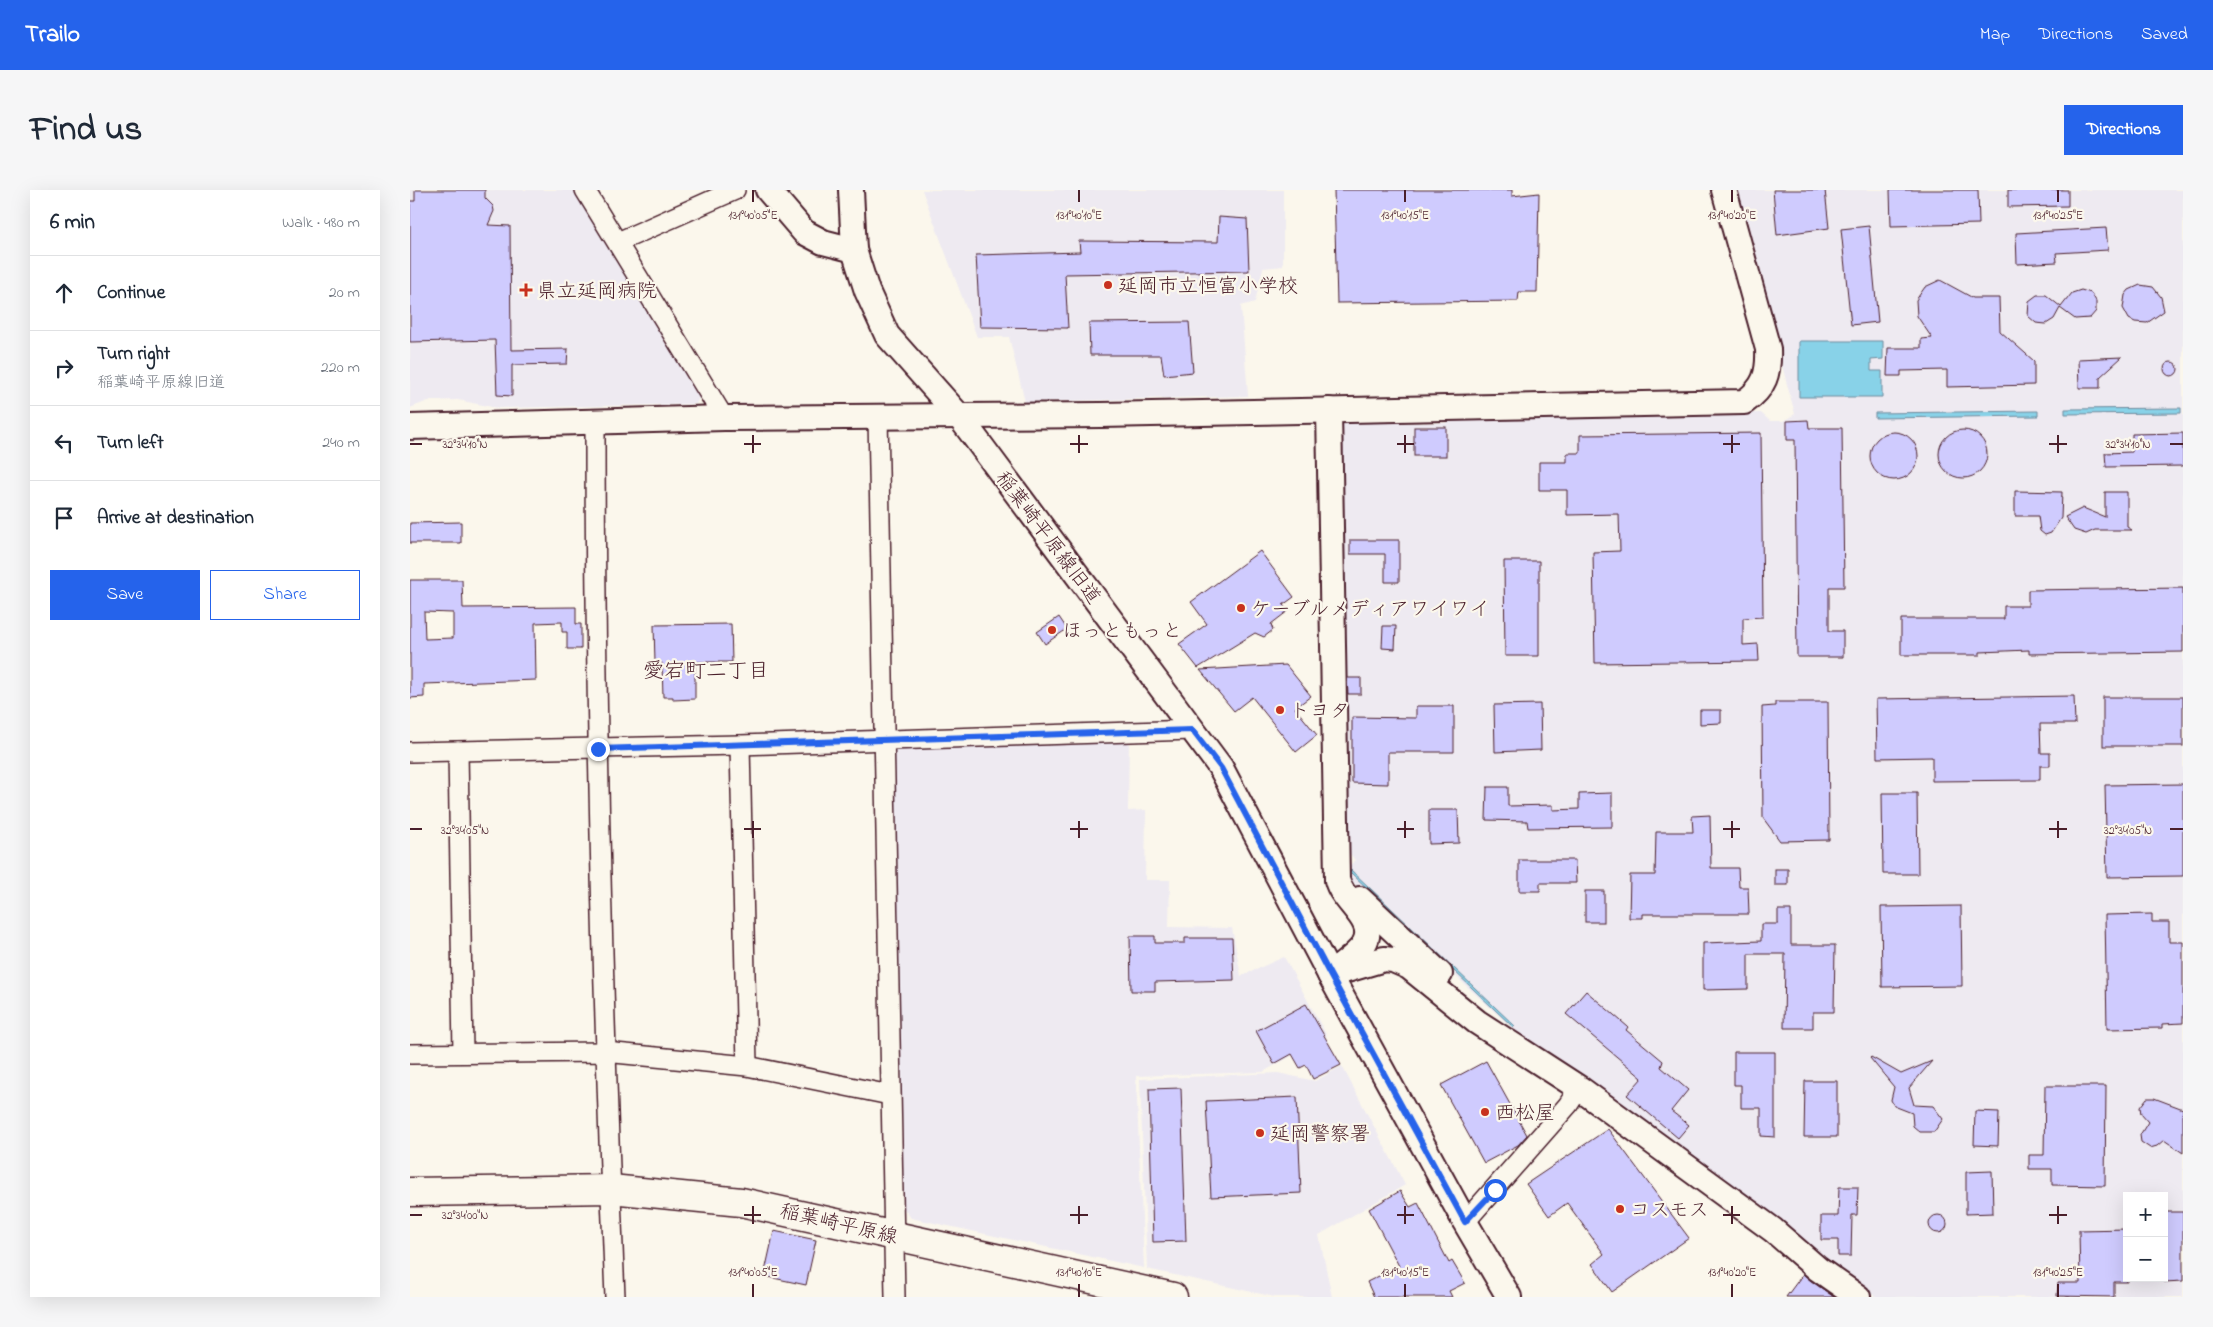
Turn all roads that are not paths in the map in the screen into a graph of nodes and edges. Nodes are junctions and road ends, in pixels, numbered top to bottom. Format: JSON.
{"nodes":[{"id":1,"x":586,"y":190,"type":"edge"},
{"id":2,"x":735,"y":190,"type":"edge"},
{"id":3,"x":768,"y":190,"type":"edge"},
{"id":4,"x":851,"y":190,"type":"edge"},
{"id":5,"x":1724,"y":190,"type":"edge"},
{"id":6,"x":618,"y":242,"type":"junction"},
{"id":7,"x":854,"y":250,"type":"junction"},
{"id":8,"x":1329,"y":410,"type":"junction"},
{"id":9,"x":958,"y":416,"type":"junction"},
{"id":10,"x":878,"y":417,"type":"junction"},
{"id":11,"x":724,"y":418,"type":"junction"},
{"id":12,"x":595,"y":421,"type":"junction"},
{"id":13,"x":410,"y":427,"type":"edge"},
{"id":14,"x":1192,"y":730,"type":"junction"},
{"id":15,"x":884,"y":741,"type":"junction"},
{"id":16,"x":740,"y":745,"type":"junction"},
{"id":17,"x":598,"y":749,"type":"junction"},
{"id":18,"x":458,"y":751,"type":"junction"},
{"id":19,"x":410,"y":752,"type":"edge"},
{"id":20,"x":1337,"y":874,"type":"junction"},
{"id":21,"x":1364,"y":945,"type":"junction"},
{"id":22,"x":1412,"y":949,"type":"junction"},
{"id":23,"x":1330,"y":975,"type":"junction"},
{"id":24,"x":1508,"y":1042,"type":"junction"},
{"id":25,"x":605,"y":1052,"type":"junction"},
{"id":26,"x":463,"y":1053,"type":"junction"},
{"id":27,"x":410,"y":1054,"type":"edge"},
{"id":28,"x":747,"y":1066,"type":"junction"},
{"id":29,"x":1579,"y":1088,"type":"junction"},
{"id":30,"x":890,"y":1095,"type":"junction"},
{"id":31,"x":611,"y":1190,"type":"junction"},
{"id":32,"x":410,"y":1192,"type":"edge"},
{"id":33,"x":1465,"y":1222,"type":"junction"},
{"id":34,"x":895,"y":1236,"type":"junction"},
{"id":35,"x":1164,"y":1295,"type":"edge"},
{"id":36,"x":1507,"y":1295,"type":"edge"},
{"id":37,"x":615,"y":1297,"type":"edge"},
{"id":38,"x":895,"y":1297,"type":"edge"},
{"id":39,"x":1110,"y":1297,"type":"edge"},
{"id":40,"x":1858,"y":1297,"type":"edge"}],
"edges":[{"from":1,"to":6,"type":"street"},
{"from":2,"to":6,"type":"street"},
{"from":3,"to":7,"type":"street"},
{"from":4,"to":7,"type":"street","name":"稲葉崎平原線旧道"},
{"from":5,"to":8,"type":"street"},
{"from":6,"to":11,"type":"street"},
{"from":7,"to":9,"type":"street","name":"稲葉崎平原線旧道"},
{"from":8,"to":9,"type":"street"},
{"from":8,"to":20,"type":"street"},
{"from":9,"to":10,"type":"street"},
{"from":9,"to":14,"type":"street","name":"稲葉崎平原線旧道"},
{"from":10,"to":11,"type":"street"},
{"from":10,"to":15,"type":"street"},
{"from":11,"to":12,"type":"street"},
{"from":12,"to":13,"type":"street"},
{"from":12,"to":17,"type":"street"},
{"from":14,"to":15,"type":"street"},
{"from":14,"to":23,"type":"street","name":"稲葉崎平原線旧道"},
{"from":15,"to":16,"type":"street"},
{"from":15,"to":30,"type":"street"},
{"from":16,"to":17,"type":"street"},
{"from":16,"to":28,"type":"street"},
{"from":17,"to":18,"type":"street"},
{"from":17,"to":25,"type":"street"},
{"from":18,"to":19,"type":"street"},
{"from":18,"to":26,"type":"street"},
{"from":20,"to":21,"type":"street"},
{"from":20,"to":22,"type":"street"},
{"from":21,"to":22,"type":"street"},
{"from":21,"to":23,"type":"street"},
{"from":22,"to":24,"type":"street"},
{"from":23,"to":24,"type":"street"},
{"from":23,"to":33,"type":"street","name":"稲葉崎平原線旧道"},
{"from":24,"to":29,"type":"street"},
{"from":25,"to":26,"type":"street"},
{"from":25,"to":28,"type":"street"},
{"from":25,"to":31,"type":"street"},
{"from":26,"to":27,"type":"street"},
{"from":28,"to":30,"type":"street"},
{"from":29,"to":33,"type":"street"},
{"from":29,"to":40,"type":"street"},
{"from":30,"to":34,"type":"street"},
{"from":31,"to":32,"type":"main road","name":"稲葉崎平原線"},
{"from":31,"to":34,"type":"main road","name":"稲葉崎平原線"},
{"from":31,"to":37,"type":"street"},
{"from":33,"to":36,"type":"street","name":"稲葉崎平原線旧道"},
{"from":34,"to":35,"type":"main road","name":"稲葉崎平原線"},
{"from":34,"to":38,"type":"street"},
{"from":35,"to":39,"type":"street"}]}
